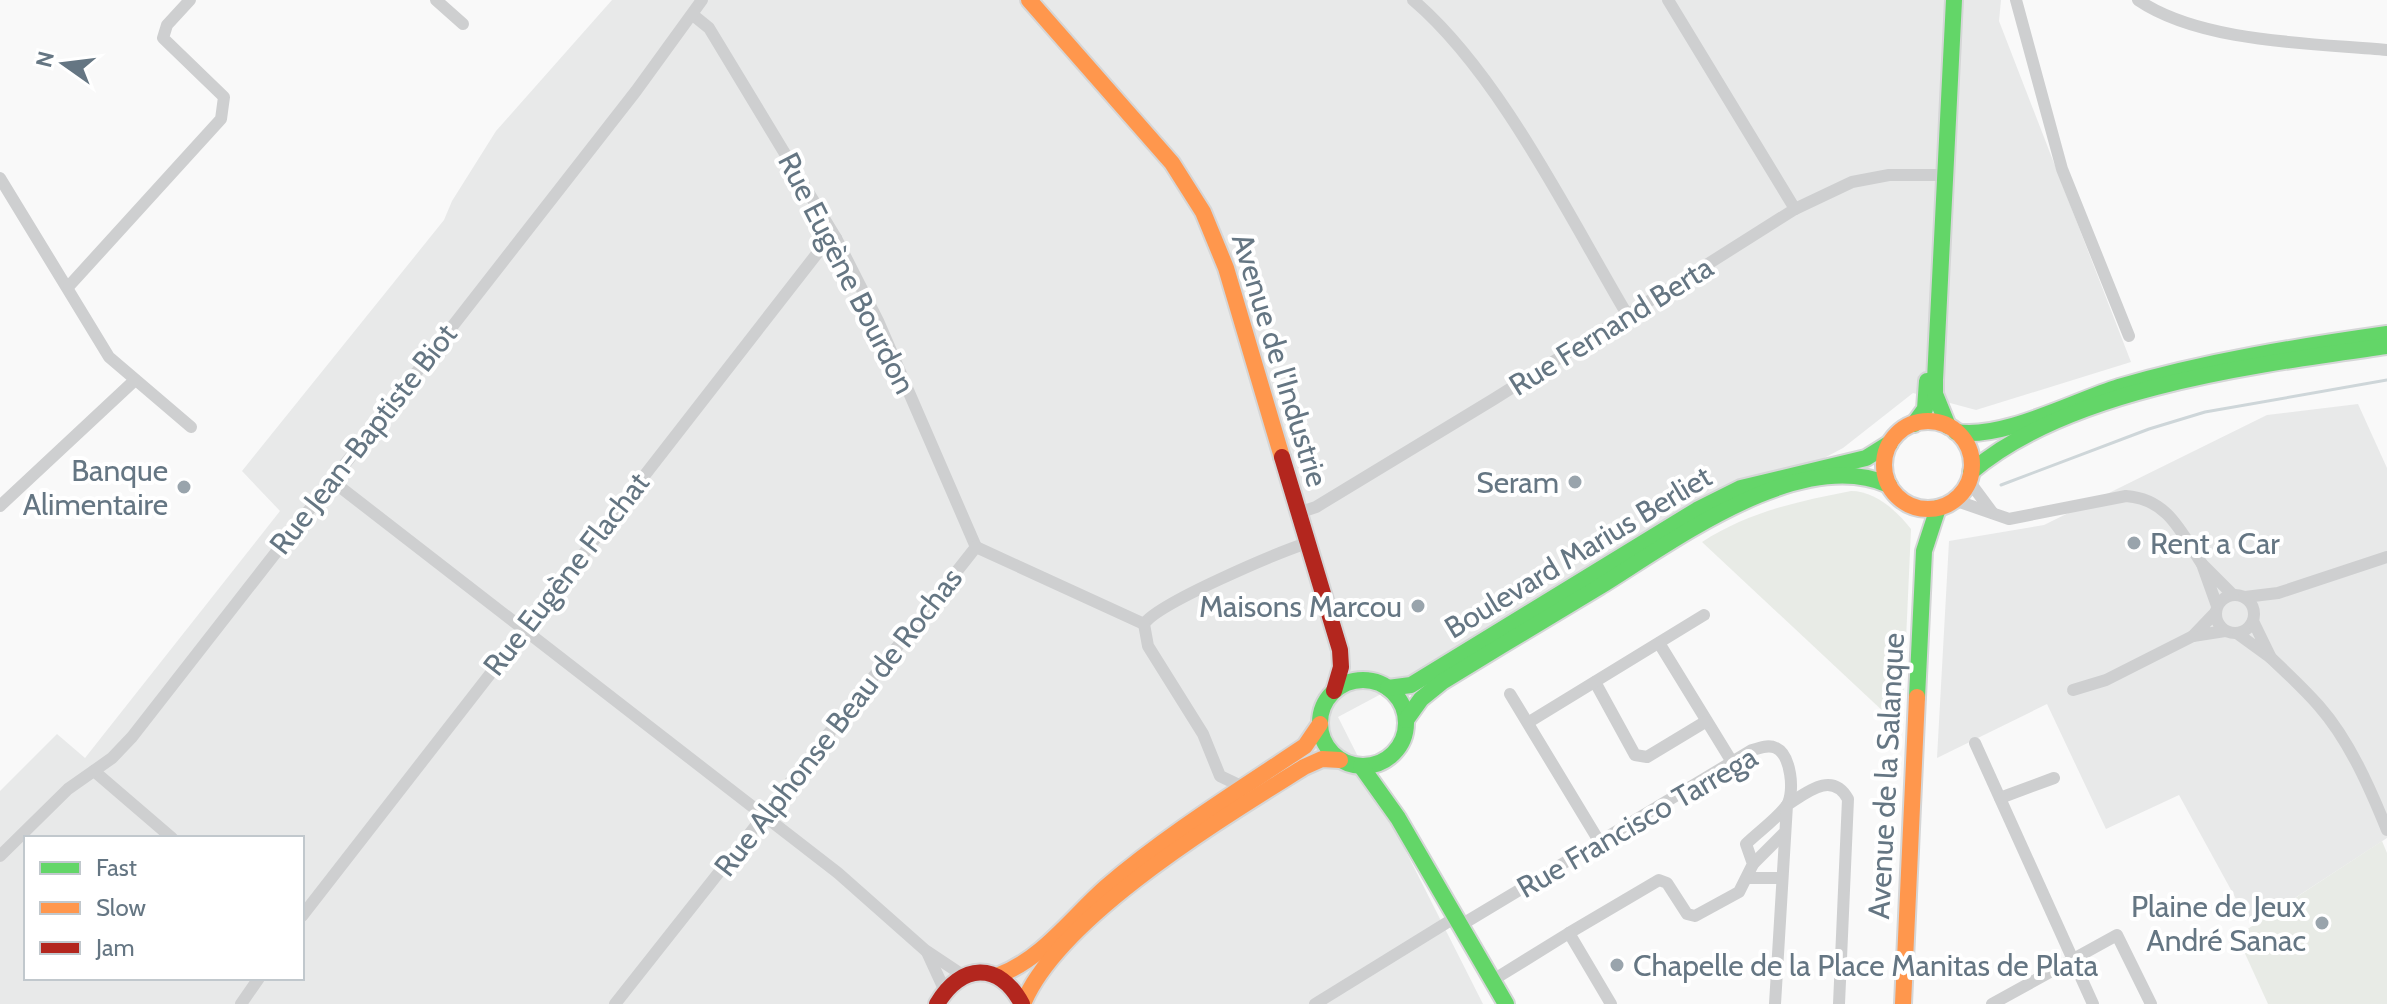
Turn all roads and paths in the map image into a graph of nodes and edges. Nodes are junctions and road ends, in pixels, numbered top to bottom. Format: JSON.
{"nodes":[{"id":1,"x":190,"y":0,"type":"edge"},
{"id":2,"x":436,"y":0,"type":"edge"},
{"id":3,"x":702,"y":0,"type":"edge"},
{"id":4,"x":1029,"y":0,"type":"edge"},
{"id":5,"x":1413,"y":0,"type":"edge"},
{"id":6,"x":1668,"y":0,"type":"edge"},
{"id":7,"x":1946,"y":0,"type":"edge"},
{"id":8,"x":1954,"y":0,"type":"edge"},
{"id":9,"x":2016,"y":0,"type":"edge"},
{"id":10,"x":2138,"y":0,"type":"edge"},
{"id":11,"x":693,"y":15,"type":"junction"},
{"id":12,"x":463,"y":24,"type":"dead end"},
{"id":13,"x":2387,"y":50,"type":"edge"},
{"id":14,"x":1936,"y":175,"type":"junction"},
{"id":15,"x":0,"y":178,"type":"edge"},
{"id":16,"x":1795,"y":209,"type":"junction"},
{"id":17,"x":836,"y":238,"type":"junction"},
{"id":18,"x":69,"y":286,"type":"junction"},
{"id":19,"x":1628,"y":316,"type":"junction"},
{"id":20,"x":2387,"y":334,"type":"edge"},
{"id":21,"x":2129,"y":336,"type":"dead end"},
{"id":22,"x":2387,"y":346,"type":"edge"},
{"id":23,"x":135,"y":380,"type":"junction"},
{"id":24,"x":1914,"y":424,"type":"junction"},
{"id":25,"x":191,"y":427,"type":"dead end"},
{"id":26,"x":1952,"y":429,"type":"junction"},
{"id":27,"x":1890,"y":443,"type":"junction"},
{"id":28,"x":1970,"y":476,"type":"junction"},
{"id":29,"x":331,"y":480,"type":"junction"},
{"id":30,"x":1889,"y":485,"type":"junction"},
{"id":31,"x":1908,"y":504,"type":"junction"},
{"id":32,"x":1946,"y":504,"type":"junction"},
{"id":33,"x":0,"y":506,"type":"edge"},
{"id":34,"x":1298,"y":513,"type":"junction"},
{"id":35,"x":1994,"y":514,"type":"junction"},
{"id":36,"x":1307,"y":543,"type":"junction"},
{"id":37,"x":976,"y":547,"type":"junction"},
{"id":38,"x":1924,"y":551,"type":"junction"},
{"id":39,"x":2387,"y":557,"type":"edge"},
{"id":40,"x":2202,"y":564,"type":"junction"},
{"id":41,"x":2278,"y":593,"type":"junction"},
{"id":42,"x":2239,"y":596,"type":"junction"},
{"id":43,"x":2216,"y":609,"type":"junction"},
{"id":44,"x":1704,"y":615,"type":"dead end"},
{"id":45,"x":2254,"y":618,"type":"junction"},
{"id":46,"x":1144,"y":624,"type":"junction"},
{"id":47,"x":523,"y":630,"type":"junction"},
{"id":48,"x":2231,"y":632,"type":"junction"},
{"id":49,"x":2193,"y":636,"type":"junction"},
{"id":50,"x":1659,"y":643,"type":"junction"},
{"id":51,"x":1340,"y":650,"type":"junction"},
{"id":52,"x":2271,"y":658,"type":"junction"},
{"id":53,"x":1368,"y":680,"type":"junction"},
{"id":54,"x":1595,"y":682,"type":"junction"},
{"id":55,"x":1388,"y":688,"type":"junction"},
{"id":56,"x":2073,"y":690,"type":"dead end"},
{"id":57,"x":1334,"y":691,"type":"junction"},
{"id":58,"x":1510,"y":694,"type":"dead end"},
{"id":59,"x":1406,"y":720,"type":"junction"},
{"id":60,"x":1529,"y":722,"type":"junction"},
{"id":61,"x":1705,"y":722,"type":"junction"},
{"id":62,"x":1320,"y":724,"type":"junction"},
{"id":63,"x":1975,"y":743,"type":"dead end"},
{"id":64,"x":1391,"y":756,"type":"junction"},
{"id":65,"x":1340,"y":760,"type":"junction"},
{"id":66,"x":1732,"y":762,"type":"junction"},
{"id":67,"x":1361,"y":766,"type":"junction"},
{"id":68,"x":94,"y":771,"type":"junction"},
{"id":69,"x":2054,"y":778,"type":"dead end"},
{"id":70,"x":1243,"y":787,"type":"junction"},
{"id":71,"x":2000,"y":798,"type":"junction"},
{"id":72,"x":1787,"y":805,"type":"junction"},
{"id":73,"x":765,"y":817,"type":"junction"},
{"id":74,"x":1398,"y":818,"type":"junction"},
{"id":75,"x":2387,"y":830,"type":"edge"},
{"id":76,"x":1783,"y":834,"type":"junction"},
{"id":77,"x":170,"y":836,"type":"edge"},
{"id":78,"x":1599,"y":841,"type":"junction"},
{"id":79,"x":0,"y":856,"type":"edge"},
{"id":80,"x":1753,"y":864,"type":"junction"},
{"id":81,"x":1748,"y":878,"type":"junction"},
{"id":82,"x":1780,"y":878,"type":"junction"},
{"id":83,"x":304,"y":913,"type":"edge"},
{"id":84,"x":1459,"y":921,"type":"junction"},
{"id":85,"x":1569,"y":933,"type":"junction"},
{"id":86,"x":925,"y":950,"type":"junction"},
{"id":87,"x":2071,"y":960,"type":"junction"},
{"id":88,"x":961,"y":974,"type":"junction"},
{"id":89,"x":999,"y":975,"type":"junction"},
{"id":90,"x":258,"y":980,"type":"edge"},
{"id":91,"x":1493,"y":980,"type":"junction"},
{"id":92,"x":940,"y":996,"type":"edge"},
{"id":93,"x":241,"y":1004,"type":"edge"},
{"id":94,"x":615,"y":1004,"type":"edge"},
{"id":95,"x":1022,"y":1004,"type":"edge"},
{"id":96,"x":1315,"y":1004,"type":"edge"},
{"id":97,"x":1506,"y":1004,"type":"edge"},
{"id":98,"x":1611,"y":1004,"type":"edge"},
{"id":99,"x":1775,"y":1004,"type":"edge"},
{"id":100,"x":1839,"y":1004,"type":"edge"},
{"id":101,"x":1903,"y":1004,"type":"edge"},
{"id":102,"x":1992,"y":1004,"type":"edge"},
{"id":103,"x":2093,"y":1004,"type":"edge"},
{"id":104,"x":2151,"y":1004,"type":"edge"}],
"edges":[{"from":1,"to":18,"type":"street"},
{"from":2,"to":12,"type":"street"},
{"from":3,"to":11,"type":"street","name":"Rue Jean-Baptiste Biot"},
{"from":4,"to":34,"type":"main road","name":"Avenue de l'Industrie"},
{"from":5,"to":19,"type":"street"},
{"from":6,"to":16,"type":"street"},
{"from":7,"to":14,"type":"main road"},
{"from":8,"to":26,"type":"main road"},
{"from":9,"to":21,"type":"street"},
{"from":10,"to":13,"type":"street"},
{"from":11,"to":17,"type":"street","name":"Rue Eugène Bourdon"},
{"from":11,"to":29,"type":"street","name":"Rue Jean-Baptiste Biot"},
{"from":14,"to":16,"type":"street","name":"Rue Fernand Berta"},
{"from":14,"to":24,"type":"main road"},
{"from":15,"to":18,"type":"street"},
{"from":16,"to":19,"type":"street","name":"Rue Fernand Berta"},
{"from":17,"to":37,"type":"street","name":"Rue Eugène Bourdon"},
{"from":17,"to":47,"type":"street","name":"Rue Eugène Flachat"},
{"from":18,"to":23,"type":"street"},
{"from":19,"to":34,"type":"street","name":"Rue Fernand Berta"},
{"from":20,"to":26,"type":"main road"},
{"from":22,"to":28,"type":"main road"},
{"from":23,"to":25,"type":"street"},
{"from":23,"to":33,"type":"street"},
{"from":24,"to":26,"type":"main road"},
{"from":24,"to":27,"type":"main road"},
{"from":26,"to":28,"type":"main road"},
{"from":27,"to":30,"type":"main road"},
{"from":27,"to":55,"type":"main road","name":"Boulevard Marius Berliet"},
{"from":28,"to":32,"type":"main road"},
{"from":28,"to":35,"type":"street"},
{"from":29,"to":47,"type":"street"},
{"from":29,"to":68,"type":"street","name":"Rue Jean-Baptiste Biot"},
{"from":30,"to":31,"type":"main road"},
{"from":30,"to":59,"type":"main road","name":"Boulevard Marius Berliet"},
{"from":31,"to":32,"type":"main road"},
{"from":31,"to":38,"type":"main road","name":"Avenue de la Salanque"},
{"from":32,"to":35,"type":"street"},
{"from":32,"to":38,"type":"main road","name":"Avenue de la Salanque"},
{"from":34,"to":36,"type":"main road","name":"Avenue de l'Industrie"},
{"from":35,"to":40,"type":"street"},
{"from":36,"to":46,"type":"street"},
{"from":36,"to":51,"type":"main road","name":"Avenue de l'Industrie"},
{"from":37,"to":46,"type":"street","name":"Rue Alphonse Beau de Rochas"},
{"from":37,"to":73,"type":"street","name":"Rue Alphonse Beau de Rochas"},
{"from":38,"to":101,"type":"main road","name":"Avenue de la Salanque"},
{"from":39,"to":41,"type":"street"},
{"from":40,"to":42,"type":"street"},
{"from":40,"to":43,"type":"street"},
{"from":41,"to":42,"type":"street"},
{"from":41,"to":45,"type":"street"},
{"from":42,"to":43,"type":"street"},
{"from":42,"to":45,"type":"street"},
{"from":43,"to":48,"type":"street"},
{"from":43,"to":49,"type":"street"},
{"from":44,"to":50,"type":"street"},
{"from":45,"to":48,"type":"street"},
{"from":45,"to":52,"type":"street"},
{"from":46,"to":70,"type":"street"},
{"from":47,"to":73,"type":"street"},
{"from":47,"to":83,"type":"street","name":"Rue Eugène Flachat"},
{"from":48,"to":49,"type":"street"},
{"from":48,"to":52,"type":"street"},
{"from":49,"to":56,"type":"street"},
{"from":50,"to":54,"type":"street"},
{"from":50,"to":61,"type":"street"},
{"from":51,"to":53,"type":"main road","name":"Avenue de l'Industrie"},
{"from":51,"to":57,"type":"main road","name":"Avenue de l'Industrie"},
{"from":52,"to":75,"type":"street"},
{"from":53,"to":55,"type":"main road"},
{"from":53,"to":57,"type":"main road"},
{"from":54,"to":60,"type":"street"},
{"from":54,"to":61,"type":"street"},
{"from":55,"to":59,"type":"main road"},
{"from":57,"to":62,"type":"main road"},
{"from":58,"to":60,"type":"street"},
{"from":59,"to":64,"type":"main road"},
{"from":60,"to":78,"type":"street"},
{"from":61,"to":66,"type":"street"},
{"from":62,"to":65,"type":"main road"},
{"from":62,"to":70,"type":"main road"},
{"from":63,"to":71,"type":"street"},
{"from":64,"to":67,"type":"main road"},
{"from":64,"to":74,"type":"main road"},
{"from":65,"to":67,"type":"main road"},
{"from":65,"to":95,"type":"main road"},
{"from":66,"to":72,"type":"street","name":"Rue Francisco Tarrega"},
{"from":66,"to":78,"type":"street","name":"Rue Francisco Tarrega"},
{"from":67,"to":74,"type":"main road"},
{"from":68,"to":77,"type":"street"},
{"from":68,"to":79,"type":"street","name":"Rue Jean-Baptiste Biot"},
{"from":69,"to":71,"type":"street"},
{"from":70,"to":89,"type":"main road"},
{"from":71,"to":87,"type":"street"},
{"from":72,"to":76,"type":"street"},
{"from":72,"to":80,"type":"street","name":"Rue Francisco Tarrega"},
{"from":72,"to":100,"type":"street"},
{"from":73,"to":86,"type":"street"},
{"from":73,"to":94,"type":"street","name":"Rue Alphonse Beau de Rochas"},
{"from":74,"to":84,"type":"main road"},
{"from":76,"to":80,"type":"street","name":"Rue Francisco Tarrega"},
{"from":76,"to":82,"type":"street"},
{"from":78,"to":84,"type":"street","name":"Rue Francisco Tarrega"},
{"from":80,"to":81,"type":"street","name":"Rue Francisco Tarrega"},
{"from":81,"to":82,"type":"street"},
{"from":81,"to":85,"type":"street","name":"Rue Francisco Tarrega"},
{"from":82,"to":99,"type":"street"},
{"from":84,"to":91,"type":"main road"},
{"from":84,"to":96,"type":"street","name":"Rue Francisco Tarrega"},
{"from":85,"to":91,"type":"street","name":"Rue Francisco Tarrega"},
{"from":85,"to":98,"type":"street"},
{"from":86,"to":88,"type":"street"},
{"from":86,"to":92,"type":"street"},
{"from":87,"to":102,"type":"street"},
{"from":87,"to":103,"type":"street"},
{"from":87,"to":104,"type":"street"},
{"from":88,"to":89,"type":"main road"},
{"from":88,"to":92,"type":"main road"},
{"from":89,"to":95,"type":"main road"},
{"from":90,"to":93,"type":"street"},
{"from":91,"to":97,"type":"main road"}]}
